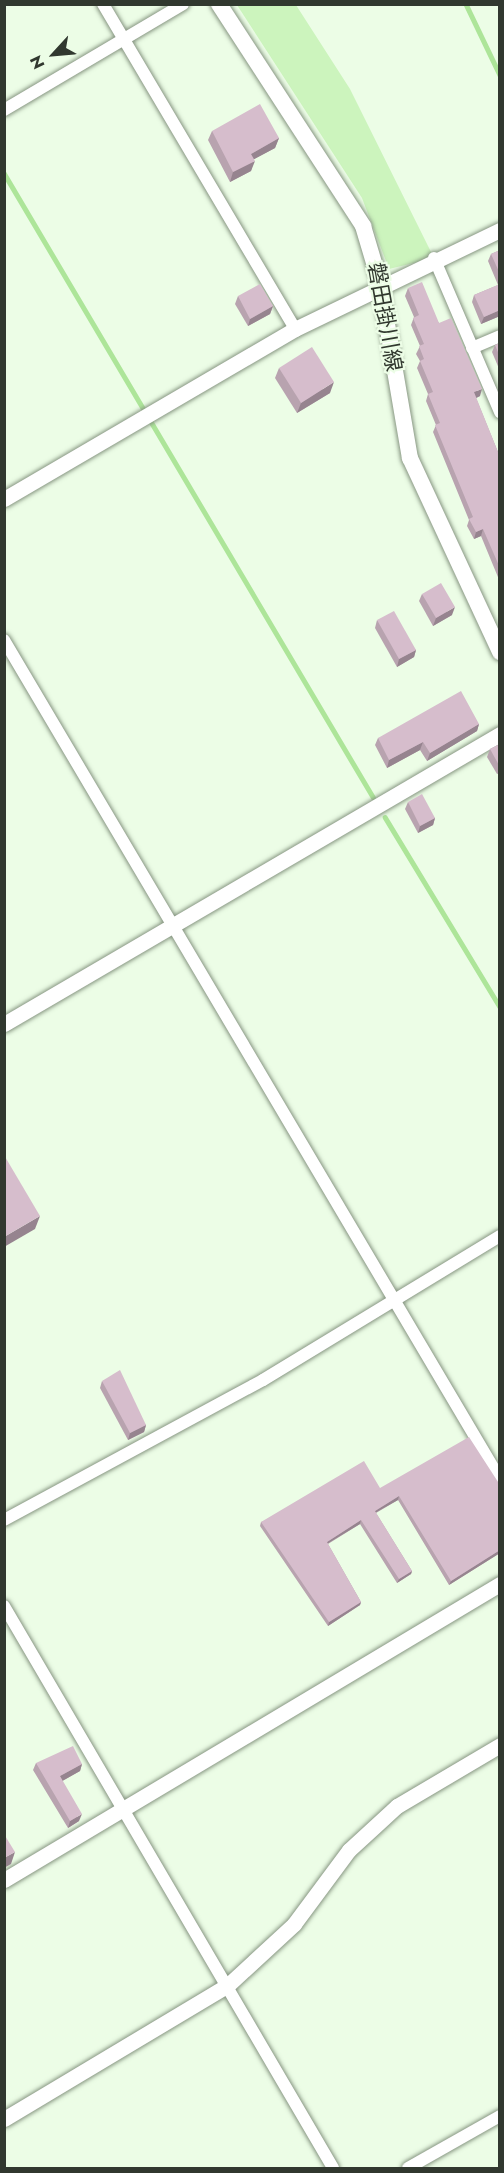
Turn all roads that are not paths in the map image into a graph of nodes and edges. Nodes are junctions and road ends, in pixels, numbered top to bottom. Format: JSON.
{"nodes":[{"id":1,"x":103,"y":4,"type":"edge"},
{"id":2,"x":183,"y":4,"type":"edge"},
{"id":3,"x":219,"y":4,"type":"edge"},
{"id":4,"x":123,"y":41,"type":"junction"},
{"id":5,"x":4,"y":110,"type":"edge"},
{"id":6,"x":500,"y":230,"type":"edge"},
{"id":7,"x":434,"y":258,"type":"junction"},
{"id":8,"x":380,"y":283,"type":"junction"},
{"id":9,"x":295,"y":329,"type":"junction"},
{"id":10,"x":500,"y":336,"type":"edge"},
{"id":11,"x":472,"y":348,"type":"junction"},
{"id":12,"x":500,"y":412,"type":"edge"},
{"id":13,"x":4,"y":499,"type":"edge"},
{"id":14,"x":4,"y":640,"type":"edge"},
{"id":15,"x":500,"y":652,"type":"edge"},
{"id":16,"x":500,"y":734,"type":"edge"},
{"id":17,"x":176,"y":925,"type":"junction"},
{"id":18,"x":4,"y":1024,"type":"edge"},
{"id":19,"x":500,"y":1236,"type":"edge"},
{"id":20,"x":397,"y":1299,"type":"junction"},
{"id":21,"x":500,"y":1479,"type":"edge"},
{"id":22,"x":4,"y":1520,"type":"edge"},
{"id":23,"x":500,"y":1584,"type":"edge"},
{"id":24,"x":4,"y":1605,"type":"edge"},
{"id":25,"x":500,"y":1746,"type":"edge"},
{"id":26,"x":124,"y":1809,"type":"junction"},
{"id":27,"x":4,"y":1880,"type":"edge"},
{"id":28,"x":228,"y":1985,"type":"junction"},
{"id":29,"x":500,"y":2116,"type":"edge"},
{"id":30,"x":4,"y":2119,"type":"edge"},
{"id":31,"x":333,"y":2169,"type":"edge"},
{"id":32,"x":408,"y":2169,"type":"edge"}],
"edges":[{"from":1,"to":4,"type":"street"},
{"from":2,"to":4,"type":"street"},
{"from":3,"to":8,"type":"main road","name":"磐田掛川線"},
{"from":4,"to":5,"type":"street"},
{"from":4,"to":9,"type":"street"},
{"from":6,"to":7,"type":"street"},
{"from":7,"to":8,"type":"street"},
{"from":7,"to":11,"type":"street"},
{"from":8,"to":9,"type":"street"},
{"from":8,"to":15,"type":"main road","name":"磐田掛川線"},
{"from":9,"to":13,"type":"street"},
{"from":10,"to":11,"type":"street"},
{"from":11,"to":12,"type":"street"},
{"from":14,"to":17,"type":"street"},
{"from":16,"to":17,"type":"street"},
{"from":17,"to":18,"type":"street"},
{"from":17,"to":20,"type":"street"},
{"from":19,"to":20,"type":"street"},
{"from":20,"to":21,"type":"street"},
{"from":20,"to":22,"type":"street"},
{"from":23,"to":26,"type":"street"},
{"from":24,"to":26,"type":"street"},
{"from":25,"to":28,"type":"street"},
{"from":26,"to":27,"type":"street"},
{"from":26,"to":28,"type":"street"},
{"from":28,"to":30,"type":"street"},
{"from":28,"to":31,"type":"street"},
{"from":29,"to":32,"type":"street"}]}
